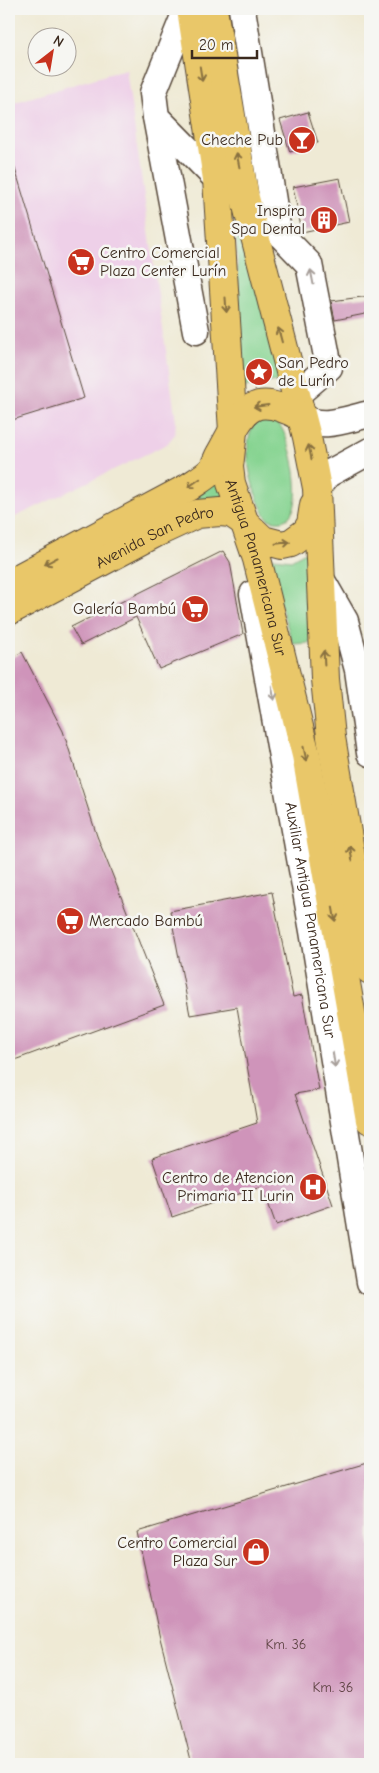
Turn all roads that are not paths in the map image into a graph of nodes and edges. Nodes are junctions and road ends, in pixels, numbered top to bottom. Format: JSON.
{"nodes":[{"id":1,"x":189,"y":9,"type":"edge"},
{"id":2,"x":213,"y":9,"type":"edge"},
{"id":3,"x":242,"y":9,"type":"edge"},
{"id":4,"x":156,"y":117,"type":"junction"},
{"id":5,"x":217,"y":179,"type":"junction"},
{"id":6,"x":245,"y":198,"type":"junction"},
{"id":7,"x":278,"y":232,"type":"junction"},
{"id":8,"x":196,"y":331,"type":"dead end"},
{"id":9,"x":298,"y":406,"type":"junction"},
{"id":10,"x":370,"y":414,"type":"edge"},
{"id":11,"x":233,"y":431,"type":"junction"},
{"id":12,"x":370,"y":451,"type":"edge"},
{"id":13,"x":316,"y":488,"type":"junction"},
{"id":14,"x":243,"y":521,"type":"junction"},
{"id":15,"x":257,"y":559,"type":"junction"},
{"id":16,"x":321,"y":578,"type":"junction"},
{"id":17,"x":9,"y":583,"type":"edge"},
{"id":18,"x":9,"y":611,"type":"edge"},
{"id":19,"x":370,"y":753,"type":"edge"},
{"id":20,"x":369,"y":955,"type":"edge"},
{"id":21,"x":370,"y":1120,"type":"edge"},
{"id":22,"x":370,"y":1282,"type":"edge"}],
"edges":[{"from":1,"to":4,"type":"street"},
{"from":1,"to":5,"type":"main road","name":"Antigua Panamericana Sur","one_way":true},
{"from":6,"to":2,"type":"main road","one_way":true},
{"from":3,"to":7,"type":"street"},
{"from":4,"to":5,"type":"street"},
{"from":4,"to":8,"type":"street"},
{"from":5,"to":11,"type":"main road","name":"Antigua Panamericana Sur","one_way":true},
{"from":6,"to":7,"type":"street"},
{"from":9,"to":6,"type":"main road","one_way":true},
{"from":9,"to":7,"type":"street","one_way":true},
{"from":9,"to":10,"type":"street","name":"Avenida San Pedro"},
{"from":9,"to":11,"type":"main road","name":"Avenida San Pedro","one_way":true},
{"from":13,"to":9,"type":"main road","one_way":true},
{"from":11,"to":14,"type":"main road","name":"Antigua Panamericana Sur"},
{"from":11,"to":17,"type":"main road","name":"Avenida San Pedro","one_way":true},
{"from":12,"to":13,"type":"street"},
{"from":14,"to":13,"type":"main road","name":"Avenida San Pedro","one_way":true},
{"from":13,"to":16,"type":"main road"},
{"from":14,"to":15,"type":"main road","name":"Antigua Panamericana Sur"},
{"from":14,"to":18,"type":"main road","name":"Avenida San Pedro"},
{"from":15,"to":21,"type":"main road","name":"Antigua Panamericana Sur","one_way":true},
{"from":15,"to":22,"type":"street","name":"Auxiliar Antigua Panamericana Sur","one_way":true},
{"from":16,"to":19,"type":"street"},
{"from":20,"to":16,"type":"main road","one_way":true}]}
